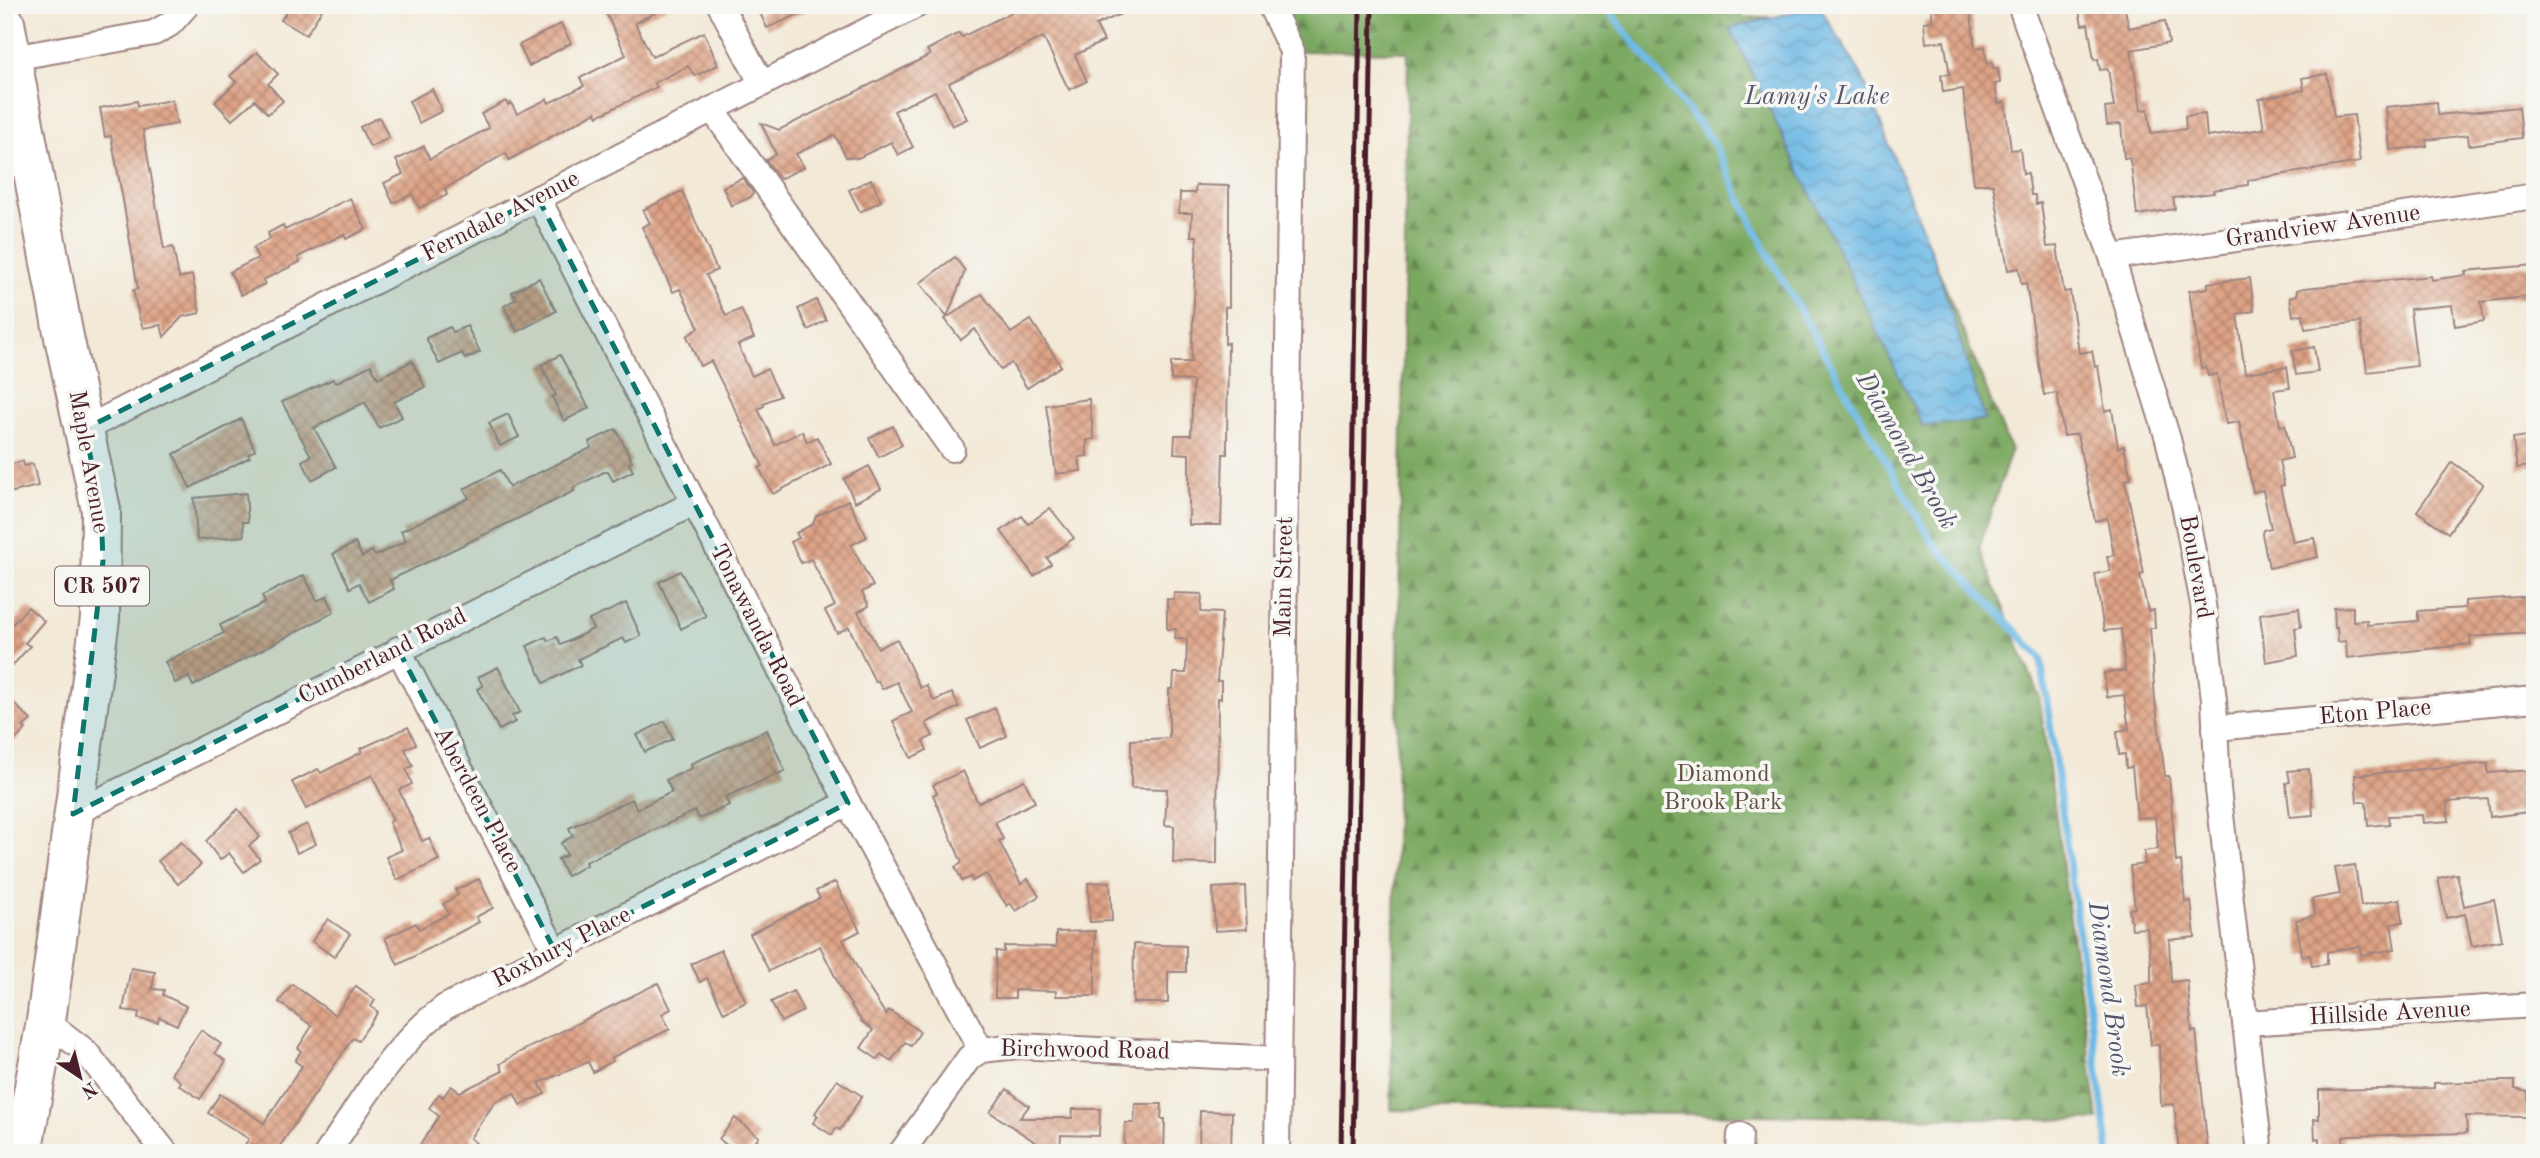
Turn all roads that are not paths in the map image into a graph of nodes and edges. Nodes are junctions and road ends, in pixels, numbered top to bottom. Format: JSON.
{"nodes":[{"id":1,"x":187,"y":5,"type":"edge"},
{"id":2,"x":720,"y":5,"type":"edge"},
{"id":3,"x":917,"y":5,"type":"edge"},
{"id":4,"x":1270,"y":5,"type":"edge"},
{"id":5,"x":2020,"y":5,"type":"edge"},
{"id":6,"x":9,"y":40,"type":"edge"},
{"id":7,"x":762,"y":84,"type":"junction"},
{"id":8,"x":712,"y":109,"type":"junction"},
{"id":9,"x":2535,"y":196,"type":"edge"},
{"id":10,"x":538,"y":198,"type":"junction"},
{"id":11,"x":2112,"y":257,"type":"junction"},
{"id":12,"x":85,"y":429,"type":"junction"},
{"id":13,"x":952,"y":449,"type":"dead end"},
{"id":14,"x":694,"y":503,"type":"junction"},
{"id":15,"x":398,"y":649,"type":"junction"},
{"id":16,"x":2535,"y":699,"type":"edge"},
{"id":17,"x":2216,"y":728,"type":"junction"},
{"id":18,"x":848,"y":803,"type":"junction"},
{"id":19,"x":73,"y":814,"type":"junction"},
{"id":20,"x":555,"y":951,"type":"junction"},
{"id":21,"x":2535,"y":1005,"type":"edge"},
{"id":22,"x":46,"y":1021,"type":"junction"},
{"id":23,"x":2245,"y":1023,"type":"junction"},
{"id":24,"x":981,"y":1051,"type":"junction"},
{"id":25,"x":1278,"y":1059,"type":"junction"},
{"id":26,"x":17,"y":1144,"type":"edge"},
{"id":27,"x":166,"y":1153,"type":"edge"},
{"id":28,"x":327,"y":1153,"type":"edge"},
{"id":29,"x":901,"y":1153,"type":"edge"},
{"id":30,"x":1277,"y":1153,"type":"edge"},
{"id":31,"x":2260,"y":1153,"type":"edge"}],
"edges":[{"from":1,"to":6,"type":"street"},
{"from":2,"to":7,"type":"street"},
{"from":3,"to":7,"type":"street","name":"Ferndale Avenue"},
{"from":4,"to":25,"type":"street","name":"Main Street"},
{"from":5,"to":11,"type":"street","name":"Boulevard"},
{"from":6,"to":12,"type":"main road","name":"Maple Avenue","number":"CR 507"},
{"from":7,"to":8,"type":"street","name":"Ferndale Avenue"},
{"from":8,"to":10,"type":"street","name":"Ferndale Avenue"},
{"from":8,"to":13,"type":"street"},
{"from":9,"to":11,"type":"street","name":"Grandview Avenue"},
{"from":10,"to":12,"type":"street","name":"Ferndale Avenue"},
{"from":10,"to":14,"type":"street","name":"Tonawanda Road"},
{"from":11,"to":17,"type":"street","name":"Boulevard"},
{"from":12,"to":19,"type":"main road","name":"Maple Avenue","number":"CR 507"},
{"from":14,"to":15,"type":"street","name":"Cumberland Road"},
{"from":14,"to":18,"type":"street","name":"Tonawanda Road"},
{"from":15,"to":19,"type":"street","name":"Cumberland Road"},
{"from":15,"to":20,"type":"street","name":"Aberdeen Place"},
{"from":16,"to":17,"type":"street","name":"Eton Place"},
{"from":17,"to":23,"type":"street","name":"Boulevard"},
{"from":18,"to":20,"type":"street","name":"Roxbury Place"},
{"from":18,"to":24,"type":"street","name":"Tonawanda Road"},
{"from":19,"to":22,"type":"main road","name":"Maple Avenue","number":"CR 507"},
{"from":20,"to":28,"type":"street","name":"Roxbury Place"},
{"from":21,"to":23,"type":"street","name":"Hillside Avenue"},
{"from":22,"to":26,"type":"main road","name":"Maple Avenue","number":"CR 507"},
{"from":22,"to":27,"type":"street"},
{"from":23,"to":31,"type":"street","name":"Boulevard"},
{"from":24,"to":25,"type":"street","name":"Birchwood Road"},
{"from":24,"to":29,"type":"street","name":"Birchwood Road"},
{"from":25,"to":30,"type":"street","name":"Main Street"}]}
